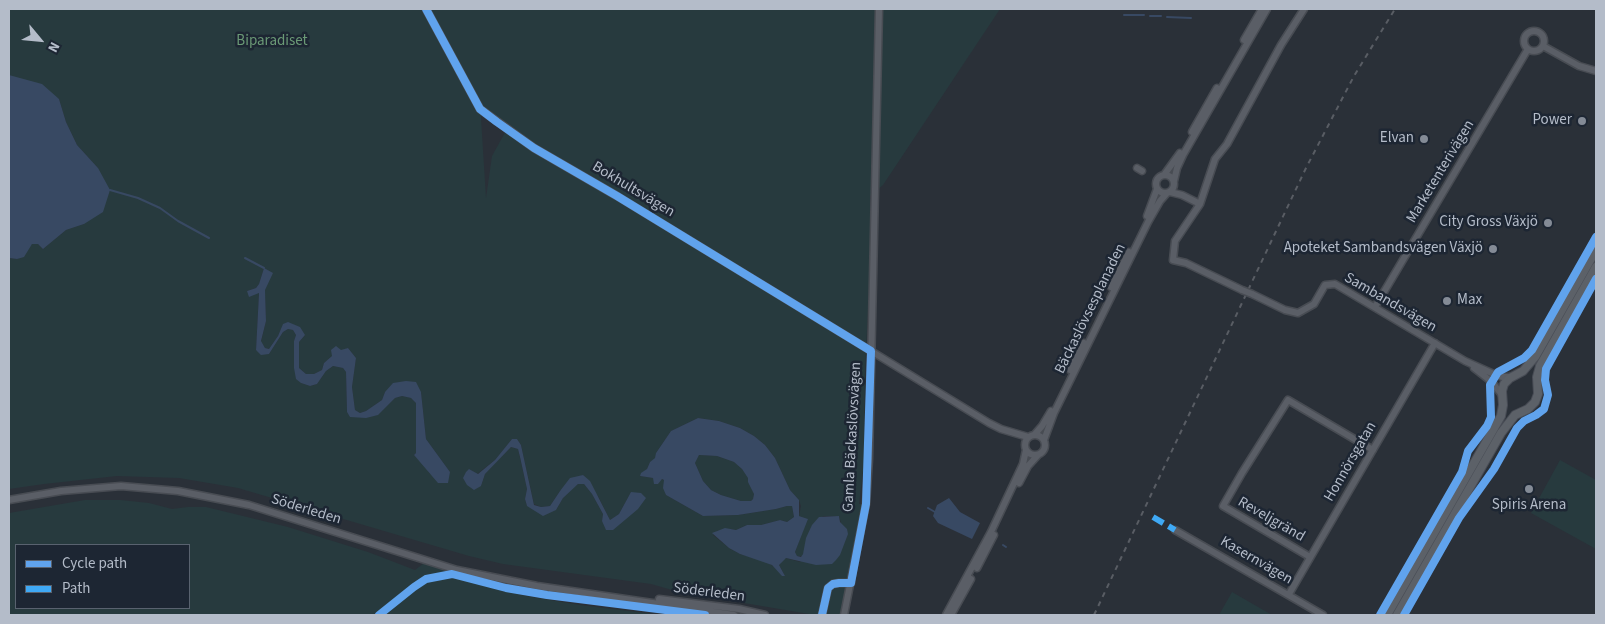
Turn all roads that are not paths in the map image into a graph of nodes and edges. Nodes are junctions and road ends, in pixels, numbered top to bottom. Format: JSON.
{"nodes":[{"id":1,"x":426,"y":9,"type":"edge"},
{"id":2,"x":879,"y":9,"type":"edge"},
{"id":3,"x":1262,"y":9,"type":"edge"},
{"id":4,"x":1266,"y":9,"type":"edge"},
{"id":5,"x":1304,"y":9,"type":"edge"},
{"id":6,"x":1543,"y":46,"type":"junction"},
{"id":7,"x":1528,"y":49,"type":"junction"},
{"id":8,"x":1596,"y":71,"type":"edge"},
{"id":9,"x":1164,"y":175,"type":"junction"},
{"id":10,"x":1174,"y":183,"type":"junction"},
{"id":11,"x":1157,"y":189,"type":"junction"},
{"id":12,"x":1169,"y":193,"type":"junction"},
{"id":13,"x":1182,"y":195,"type":"junction"},
{"id":14,"x":1200,"y":204,"type":"junction"},
{"id":15,"x":1596,"y":250,"type":"edge"},
{"id":16,"x":1596,"y":267,"type":"edge"},
{"id":17,"x":1375,"y":307,"type":"junction"},
{"id":18,"x":1435,"y":343,"type":"junction"},
{"id":19,"x":871,"y":351,"type":"junction"},
{"id":20,"x":1465,"y":361,"type":"junction"},
{"id":21,"x":1515,"y":376,"type":"junction"},
{"id":22,"x":1536,"y":385,"type":"junction"},
{"id":23,"x":1502,"y":397,"type":"junction"},
{"id":24,"x":1526,"y":410,"type":"junction"},
{"id":25,"x":1035,"y":434,"type":"junction"},
{"id":26,"x":1044,"y":440,"type":"junction"},
{"id":27,"x":1026,"y":444,"type":"junction"},
{"id":28,"x":1373,"y":450,"type":"junction"},
{"id":29,"x":1038,"y":455,"type":"junction"},
{"id":30,"x":9,"y":500,"type":"edge"},
{"id":31,"x":1175,"y":530,"type":"dead end"},
{"id":32,"x":1310,"y":557,"type":"junction"},
{"id":33,"x":851,"y":583,"type":"junction"},
{"id":34,"x":590,"y":593,"type":"junction"},
{"id":35,"x":1289,"y":594,"type":"junction"},
{"id":36,"x":734,"y":615,"type":"edge"},
{"id":37,"x":765,"y":615,"type":"edge"},
{"id":38,"x":822,"y":615,"type":"edge"},
{"id":39,"x":844,"y":615,"type":"edge"},
{"id":40,"x":946,"y":615,"type":"edge"},
{"id":41,"x":951,"y":615,"type":"edge"},
{"id":42,"x":1323,"y":615,"type":"edge"},
{"id":43,"x":1387,"y":615,"type":"edge"},
{"id":44,"x":1396,"y":615,"type":"edge"}],
"edges":[{"from":1,"to":19,"type":"street","name":"Bokhultsvägen"},
{"from":2,"to":19,"type":"street","name":"Gamla Bäckaslövsvägen"},
{"from":3,"to":9,"type":"street","name":"Bäckaslövsesplanaden"},
{"from":4,"to":10,"type":"street","name":"Bäckaslövsesplanaden"},
{"from":5,"to":14,"type":"street"},
{"from":6,"to":7,"type":"street"},
{"from":6,"to":7,"type":"street"},
{"from":6,"to":8,"type":"street"},
{"from":7,"to":17,"type":"street","name":"Marketenterivägen"},
{"from":9,"to":10,"type":"street"},
{"from":9,"to":11,"type":"street","name":"Bäckaslövsesplanaden"},
{"from":10,"to":12,"type":"street","name":"Bäckaslövsesplanaden"},
{"from":10,"to":13,"type":"street"},
{"from":11,"to":12,"type":"street"},
{"from":11,"to":25,"type":"street","name":"Bäckaslövsesplanaden"},
{"from":12,"to":13,"type":"street"},
{"from":12,"to":26,"type":"street","name":"Bäckaslövsesplanaden"},
{"from":13,"to":14,"type":"street"},
{"from":14,"to":17,"type":"street","name":"Sambandsvägen","bridge":true},
{"from":15,"to":21,"type":"main road"},
{"from":16,"to":22,"type":"main road"},
{"from":17,"to":18,"type":"street","name":"Sambandsvägen"},
{"from":18,"to":20,"type":"street","name":"Sambandsvägen"},
{"from":18,"to":28,"type":"street","name":"Honnörsgatan"},
{"from":19,"to":27,"type":"street","name":"Bokhultsvägen"},
{"from":19,"to":33,"type":"street","name":"Gamla Bäckaslövsvägen"},
{"from":20,"to":21,"type":"street","name":"Sambandsvägen"},
{"from":20,"to":23,"type":"street","name":"Sambandsvägen"},
{"from":21,"to":22,"type":"main road"},
{"from":21,"to":23,"type":"main road"},
{"from":22,"to":24,"type":"main road"},
{"from":23,"to":24,"type":"main road"},
{"from":23,"to":43,"type":"main road"},
{"from":24,"to":44,"type":"main road"},
{"from":25,"to":26,"type":"street"},
{"from":25,"to":27,"type":"street","name":"Bäckaslövsesplanaden"},
{"from":26,"to":29,"type":"street","name":"Bäckaslövsesplanaden"},
{"from":27,"to":29,"type":"street"},
{"from":27,"to":40,"type":"street"},
{"from":28,"to":32,"type":"street","name":"Honnörsgatan"},
{"from":28,"to":32,"type":"street","name":"Reveljgränd"},
{"from":29,"to":41,"type":"street","name":"Bäckaslövsesplanaden"},
{"from":30,"to":34,"type":"street","name":"Söderleden"},
{"from":31,"to":35,"type":"street","name":"Kasernvägen"},
{"from":32,"to":35,"type":"street","name":"Honnörsgatan"},
{"from":33,"to":38,"type":"street"},
{"from":33,"to":39,"type":"street","name":"Gamla Bäckaslövsvägen"},
{"from":34,"to":36,"type":"street","name":"Söderleden"},
{"from":34,"to":37,"type":"street","name":"Söderleden"},
{"from":35,"to":42,"type":"street","name":"Kasernvägen"}]}
